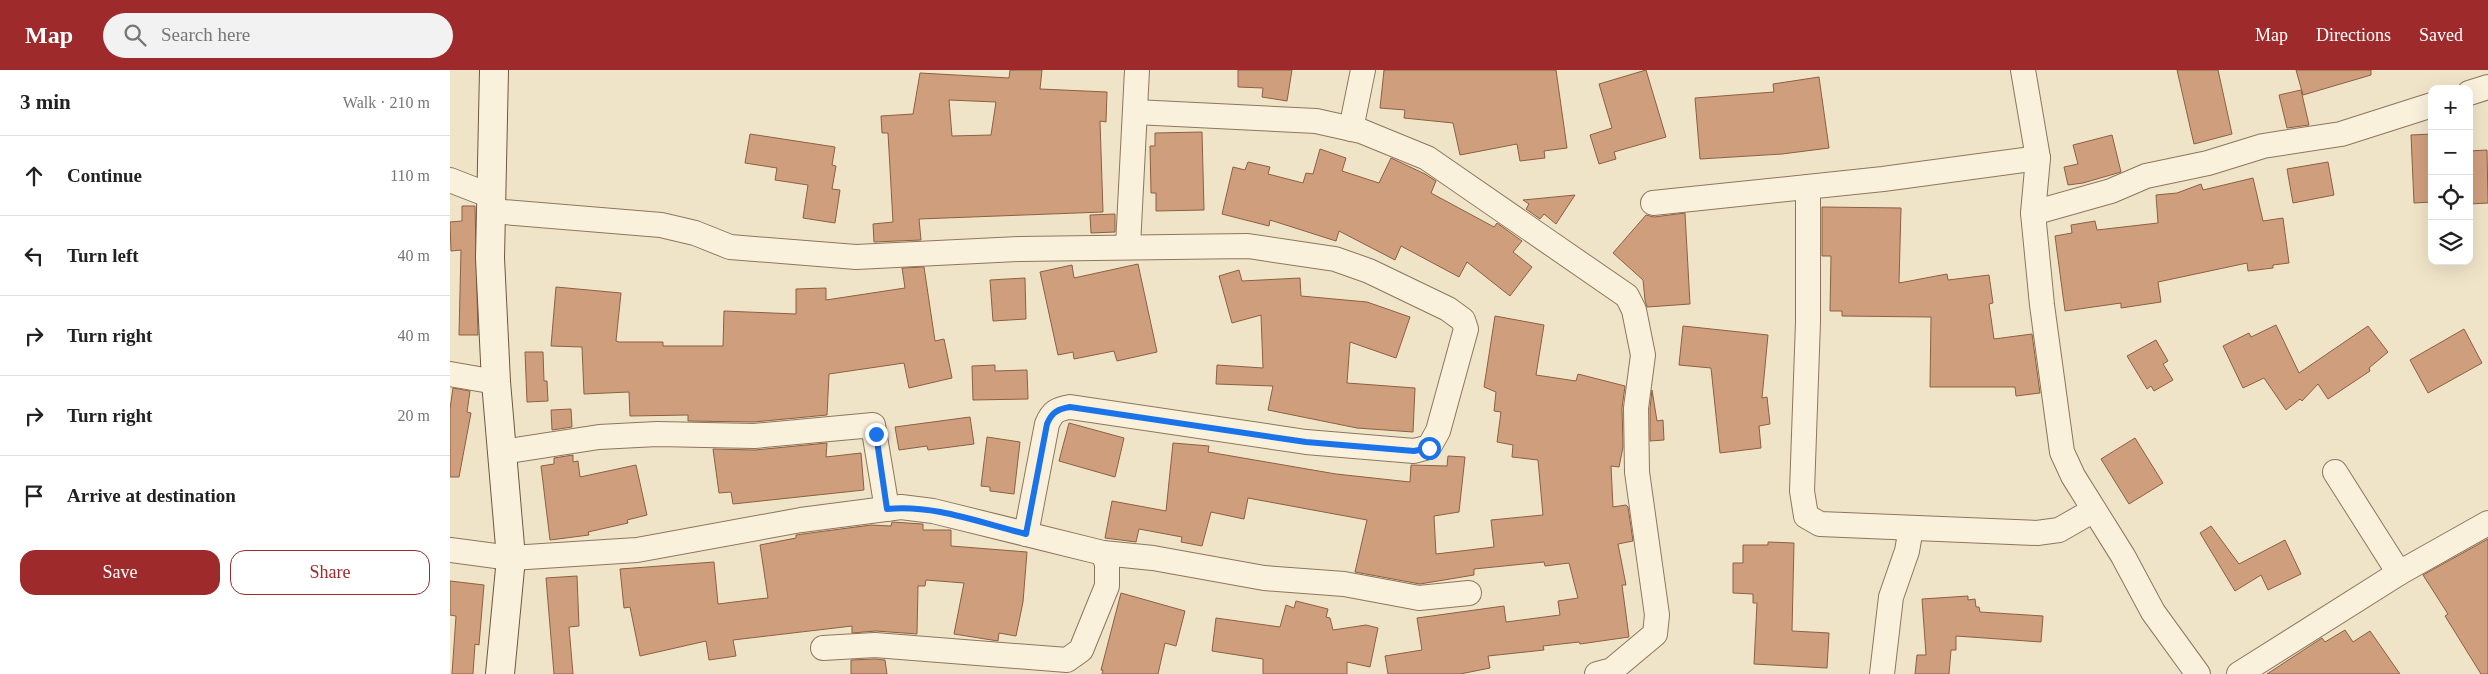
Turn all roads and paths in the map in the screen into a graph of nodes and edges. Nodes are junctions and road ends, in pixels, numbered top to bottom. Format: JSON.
{"nodes":[{"id":1,"x":494,"y":70,"type":"edge"},
{"id":2,"x":1137,"y":70,"type":"edge"},
{"id":3,"x":1363,"y":70,"type":"edge"},
{"id":4,"x":2023,"y":70,"type":"edge"},
{"id":5,"x":2488,"y":87,"type":"edge"},
{"id":6,"x":2473,"y":92,"type":"edge"},
{"id":7,"x":2428,"y":106,"type":"edge"},
{"id":8,"x":1135,"y":112,"type":"junction"},
{"id":9,"x":1352,"y":129,"type":"junction"},
{"id":10,"x":2038,"y":158,"type":"junction"},
{"id":11,"x":450,"y":180,"type":"edge"},
{"id":12,"x":1808,"y":187,"type":"junction"},
{"id":13,"x":1652,"y":203,"type":"dead end"},
{"id":14,"x":491,"y":204,"type":"junction"},
{"id":15,"x":2034,"y":213,"type":"junction"},
{"id":16,"x":1128,"y":246,"type":"junction"},
{"id":17,"x":450,"y":374,"type":"edge"},
{"id":18,"x":496,"y":382,"type":"junction"},
{"id":19,"x":502,"y":452,"type":"junction"},
{"id":20,"x":2335,"y":472,"type":"dead end"},
{"id":21,"x":887,"y":509,"type":"junction"},
{"id":22,"x":2094,"y":510,"type":"junction"},
{"id":23,"x":2488,"y":523,"type":"edge"},
{"id":24,"x":1911,"y":528,"type":"junction"},
{"id":25,"x":1026,"y":534,"type":"junction"},
{"id":26,"x":450,"y":550,"type":"edge"},
{"id":27,"x":1103,"y":553,"type":"junction"},
{"id":28,"x":511,"y":558,"type":"junction"},
{"id":29,"x":2399,"y":573,"type":"junction"},
{"id":30,"x":1470,"y":593,"type":"dead end"},
{"id":31,"x":823,"y":648,"type":"dead end"},
{"id":32,"x":500,"y":674,"type":"edge"},
{"id":33,"x":1597,"y":674,"type":"edge"},
{"id":34,"x":1882,"y":674,"type":"edge"},
{"id":35,"x":2198,"y":674,"type":"edge"},
{"id":36,"x":2239,"y":674,"type":"edge"}],
"edges":[{"from":1,"to":14,"type":"street"},
{"from":2,"to":8,"type":"street"},
{"from":3,"to":9,"type":"street"},
{"from":4,"to":10,"type":"street"},
{"from":5,"to":6,"type":"street"},
{"from":7,"to":15,"type":"street"},
{"from":8,"to":9,"type":"street"},
{"from":8,"to":16,"type":"street"},
{"from":9,"to":33,"type":"street"},
{"from":10,"to":12,"type":"street"},
{"from":10,"to":15,"type":"street"},
{"from":11,"to":14,"type":"street"},
{"from":12,"to":13,"type":"street"},
{"from":12,"to":24,"type":"street"},
{"from":14,"to":16,"type":"street"},
{"from":14,"to":18,"type":"street"},
{"from":15,"to":22,"type":"street"},
{"from":16,"to":25,"type":"street"},
{"from":17,"to":18,"type":"street"},
{"from":18,"to":19,"type":"street"},
{"from":19,"to":21,"type":"street"},
{"from":19,"to":28,"type":"street"},
{"from":20,"to":29,"type":"street"},
{"from":21,"to":25,"type":"street"},
{"from":21,"to":28,"type":"street"},
{"from":22,"to":24,"type":"street"},
{"from":22,"to":35,"type":"street"},
{"from":23,"to":29,"type":"street"},
{"from":24,"to":34,"type":"street"},
{"from":25,"to":27,"type":"street"},
{"from":26,"to":28,"type":"street"},
{"from":27,"to":30,"type":"street"},
{"from":27,"to":31,"type":"street"},
{"from":28,"to":32,"type":"street"},
{"from":29,"to":36,"type":"street"}]}
